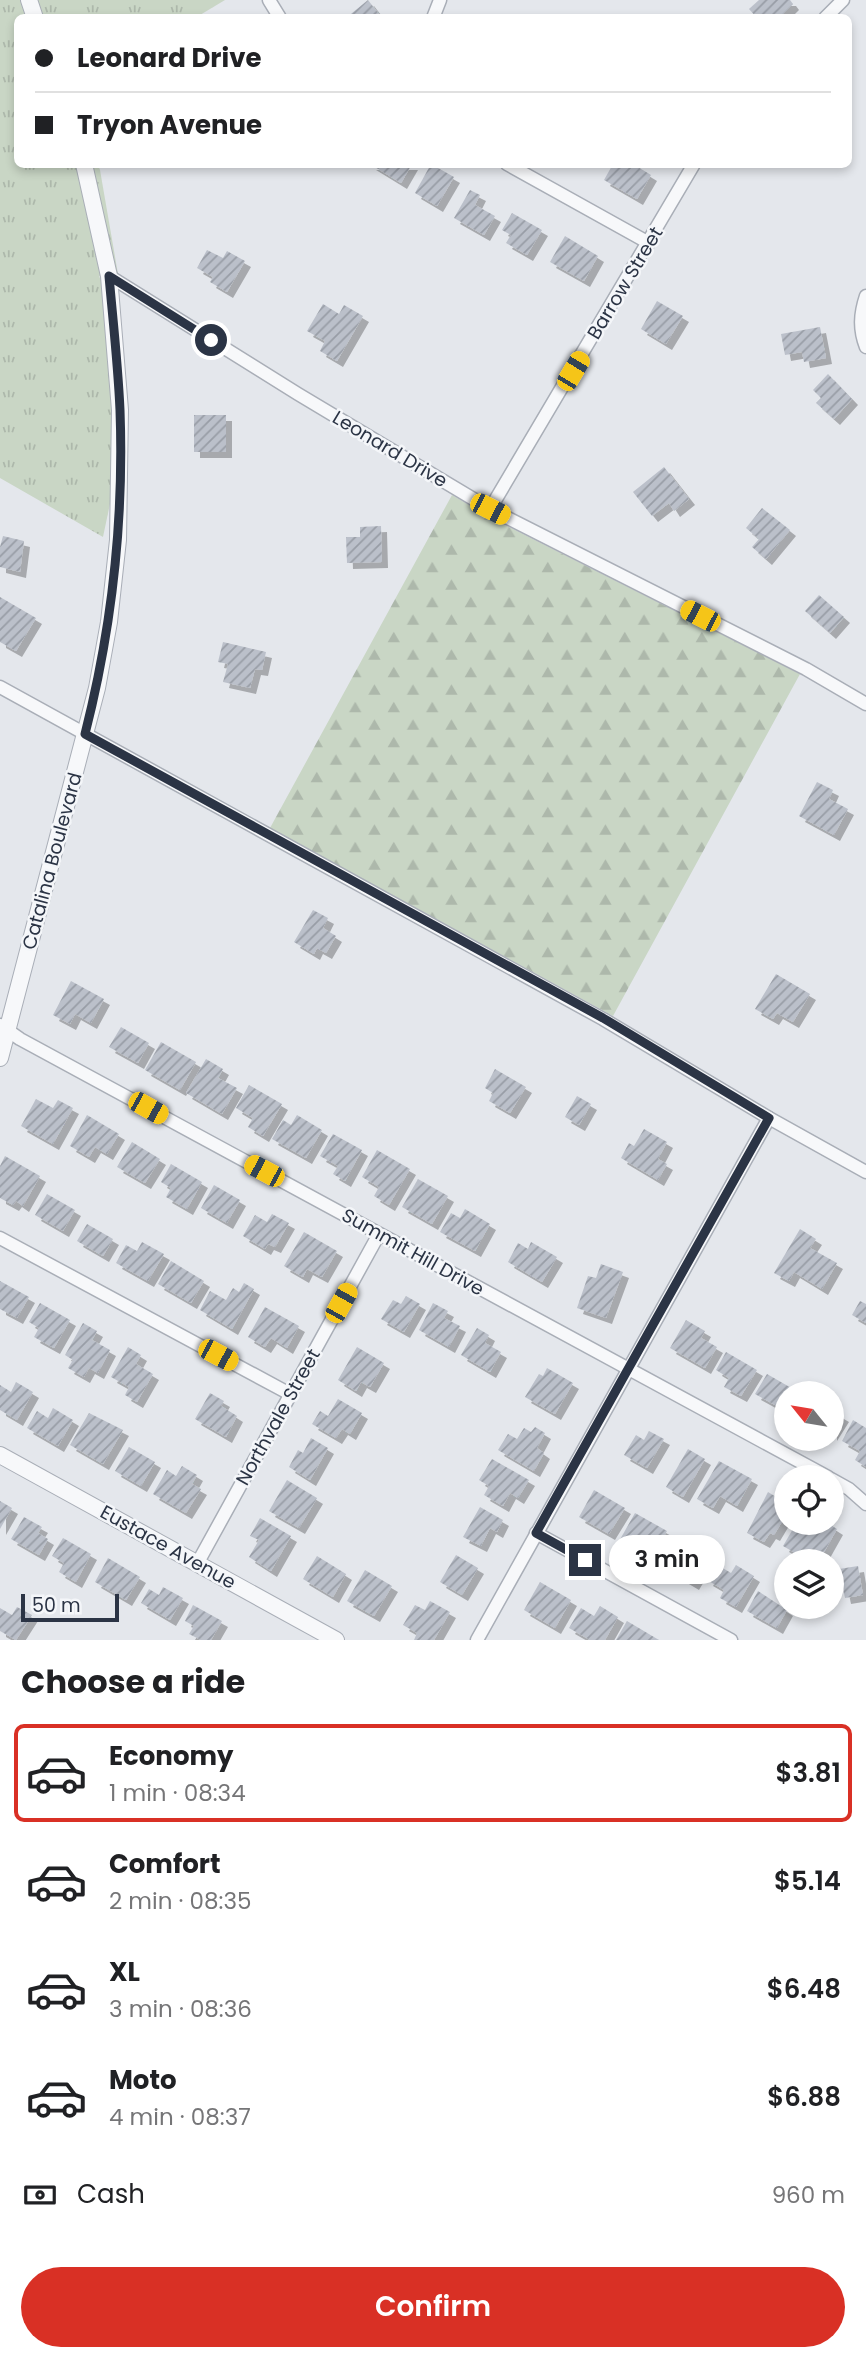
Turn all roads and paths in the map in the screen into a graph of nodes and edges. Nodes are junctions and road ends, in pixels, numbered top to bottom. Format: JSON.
{"nodes":[{"id":1,"x":843,"y":0,"type":"edge"},
{"id":2,"x":829,"y":14,"type":"edge"},
{"id":3,"x":85,"y":168,"type":"edge"},
{"id":4,"x":515,"y":168,"type":"edge"},
{"id":5,"x":692,"y":168,"type":"edge"},
{"id":6,"x":649,"y":243,"type":"junction"},
{"id":7,"x":109,"y":276,"type":"junction"},
{"id":8,"x":866,"y":296,"type":"edge"},
{"id":9,"x":866,"y":347,"type":"edge"},
{"id":10,"x":490,"y":509,"type":"junction"},
{"id":11,"x":0,"y":687,"type":"edge"},
{"id":12,"x":866,"y":704,"type":"edge"},
{"id":13,"x":85,"y":734,"type":"junction"},
{"id":14,"x":4,"y":1027,"type":"edge"},
{"id":15,"x":0,"y":1058,"type":"edge"},
{"id":16,"x":769,"y":1118,"type":"junction"},
{"id":17,"x":866,"y":1172,"type":"edge"},
{"id":18,"x":379,"y":1234,"type":"junction"},
{"id":19,"x":0,"y":1238,"type":"edge"},
{"id":20,"x":629,"y":1370,"type":"junction"},
{"id":21,"x":290,"y":1394,"type":"junction"},
{"id":22,"x":0,"y":1455,"type":"edge"},
{"id":23,"x":806,"y":1465,"type":"edge"},
{"id":24,"x":844,"y":1486,"type":"edge"},
{"id":25,"x":866,"y":1504,"type":"edge"},
{"id":26,"x":536,"y":1533,"type":"junction"},
{"id":27,"x":197,"y":1564,"type":"junction"},
{"id":28,"x":336,"y":1640,"type":"edge"},
{"id":29,"x":477,"y":1640,"type":"edge"},
{"id":30,"x":731,"y":1640,"type":"edge"}],
"edges":[{"from":1,"to":2,"type":"street"},
{"from":3,"to":7,"type":"street","name":"Catalina Boulevard"},
{"from":4,"to":6,"type":"street"},
{"from":5,"to":6,"type":"street","name":"Barrow Street"},
{"from":6,"to":10,"type":"street","name":"Barrow Street"},
{"from":7,"to":10,"type":"street","name":"Leonard Drive"},
{"from":7,"to":13,"type":"street","name":"Catalina Boulevard"},
{"from":8,"to":9,"type":"street"},
{"from":10,"to":12,"type":"street","name":"Leonard Drive"},
{"from":11,"to":13,"type":"street"},
{"from":13,"to":14,"type":"street","name":"Catalina Boulevard"},
{"from":13,"to":16,"type":"street"},
{"from":14,"to":15,"type":"street","name":"Catalina Boulevard"},
{"from":14,"to":18,"type":"street","name":"Summit Hill Drive"},
{"from":16,"to":17,"type":"street"},
{"from":16,"to":20,"type":"street"},
{"from":18,"to":20,"type":"street","name":"Summit Hill Drive"},
{"from":18,"to":21,"type":"street","name":"Northvale Street"},
{"from":19,"to":21,"type":"street"},
{"from":20,"to":23,"type":"street","name":"Summit Hill Drive"},
{"from":20,"to":26,"type":"street"},
{"from":21,"to":27,"type":"street","name":"Northvale Street"},
{"from":22,"to":27,"type":"street","name":"Eustace Avenue"},
{"from":24,"to":25,"type":"street","name":"Summit Hill Drive"},
{"from":26,"to":29,"type":"street"},
{"from":26,"to":30,"type":"street"},
{"from":27,"to":28,"type":"street","name":"Eustace Avenue"}]}
